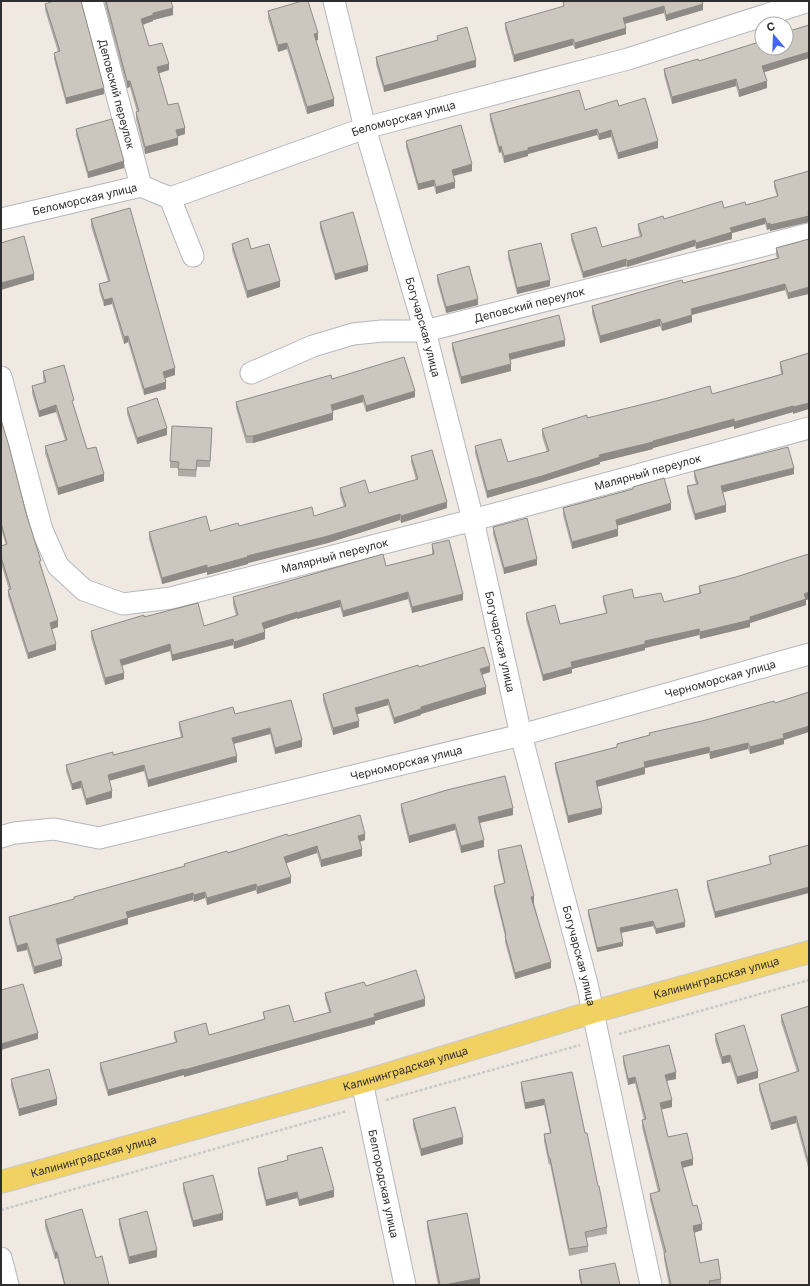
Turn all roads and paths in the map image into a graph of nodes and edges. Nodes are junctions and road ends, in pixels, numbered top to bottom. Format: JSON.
{"nodes":[{"id":1,"x":92,"y":1,"type":"edge"},
{"id":2,"x":334,"y":1,"type":"edge"},
{"id":3,"x":809,"y":1,"type":"edge"},
{"id":4,"x":365,"y":128,"type":"junction"},
{"id":5,"x":141,"y":186,"type":"junction"},
{"id":6,"x":170,"y":198,"type":"junction"},
{"id":7,"x":1,"y":219,"type":"edge"},
{"id":8,"x":809,"y":234,"type":"edge"},
{"id":9,"x":193,"y":256,"type":"dead end"},
{"id":10,"x":425,"y":331,"type":"junction"},
{"id":11,"x":251,"y":374,"type":"dead end"},
{"id":12,"x":1,"y":377,"type":"edge"},
{"id":13,"x":809,"y":428,"type":"edge"},
{"id":14,"x":473,"y":520,"type":"junction"},
{"id":15,"x":809,"y":654,"type":"edge"},
{"id":16,"x":521,"y":735,"type":"junction"},
{"id":17,"x":1,"y":837,"type":"edge"},
{"id":18,"x":809,"y":952,"type":"edge"},
{"id":19,"x":809,"y":980,"type":"edge"},
{"id":20,"x":593,"y":1012,"type":"junction"},
{"id":21,"x":599,"y":1040,"type":"junction"},
{"id":22,"x":362,"y":1082,"type":"junction"},
{"id":23,"x":367,"y":1106,"type":"junction"},
{"id":24,"x":1,"y":1182,"type":"edge"},
{"id":25,"x":1,"y":1210,"type":"edge"},
{"id":26,"x":1,"y":1258,"type":"edge"},
{"id":27,"x":8,"y":1285,"type":"edge"},
{"id":28,"x":405,"y":1285,"type":"edge"},
{"id":29,"x":651,"y":1285,"type":"edge"}],
"edges":[{"from":1,"to":5,"type":"street","name":"Деповский переулок"},
{"from":2,"to":4,"type":"street","name":"Богучарская улица"},
{"from":3,"to":4,"type":"street","name":"Беломорская улица"},
{"from":4,"to":6,"type":"street","name":"Беломорская улица"},
{"from":4,"to":10,"type":"street","name":"Богучарская улица"},
{"from":5,"to":6,"type":"street","name":"Беломорская улица"},
{"from":5,"to":7,"type":"street","name":"Беломорская улица"},
{"from":6,"to":9,"type":"street"},
{"from":8,"to":10,"type":"street","name":"Деповский переулок"},
{"from":10,"to":11,"type":"street","name":"Деповский переулок"},
{"from":10,"to":14,"type":"street","name":"Богучарская улица"},
{"from":12,"to":14,"type":"street","name":"Малярный переулок"},
{"from":13,"to":14,"type":"street","name":"Малярный переулок"},
{"from":14,"to":16,"type":"street","name":"Богучарская улица"},
{"from":15,"to":16,"type":"street","name":"Черноморская улица"},
{"from":16,"to":17,"type":"street","name":"Черноморская улица"},
{"from":16,"to":20,"type":"street","name":"Богучарская улица"},
{"from":18,"to":20,"type":"main road","name":"Калининградская улица"},
{"from":19,"to":21,"type":"path"},
{"from":20,"to":21,"type":"street","name":"Богучарская улица"},
{"from":20,"to":22,"type":"main road","name":"Калининградская улица"},
{"from":21,"to":23,"type":"path"},
{"from":21,"to":29,"type":"street","name":"Богучарская улица"},
{"from":22,"to":23,"type":"street","name":"Белгородская улица"},
{"from":22,"to":24,"type":"main road","name":"Калининградская улица"},
{"from":23,"to":25,"type":"path"},
{"from":23,"to":28,"type":"street","name":"Белгородская улица"},
{"from":26,"to":27,"type":"street"}]}
